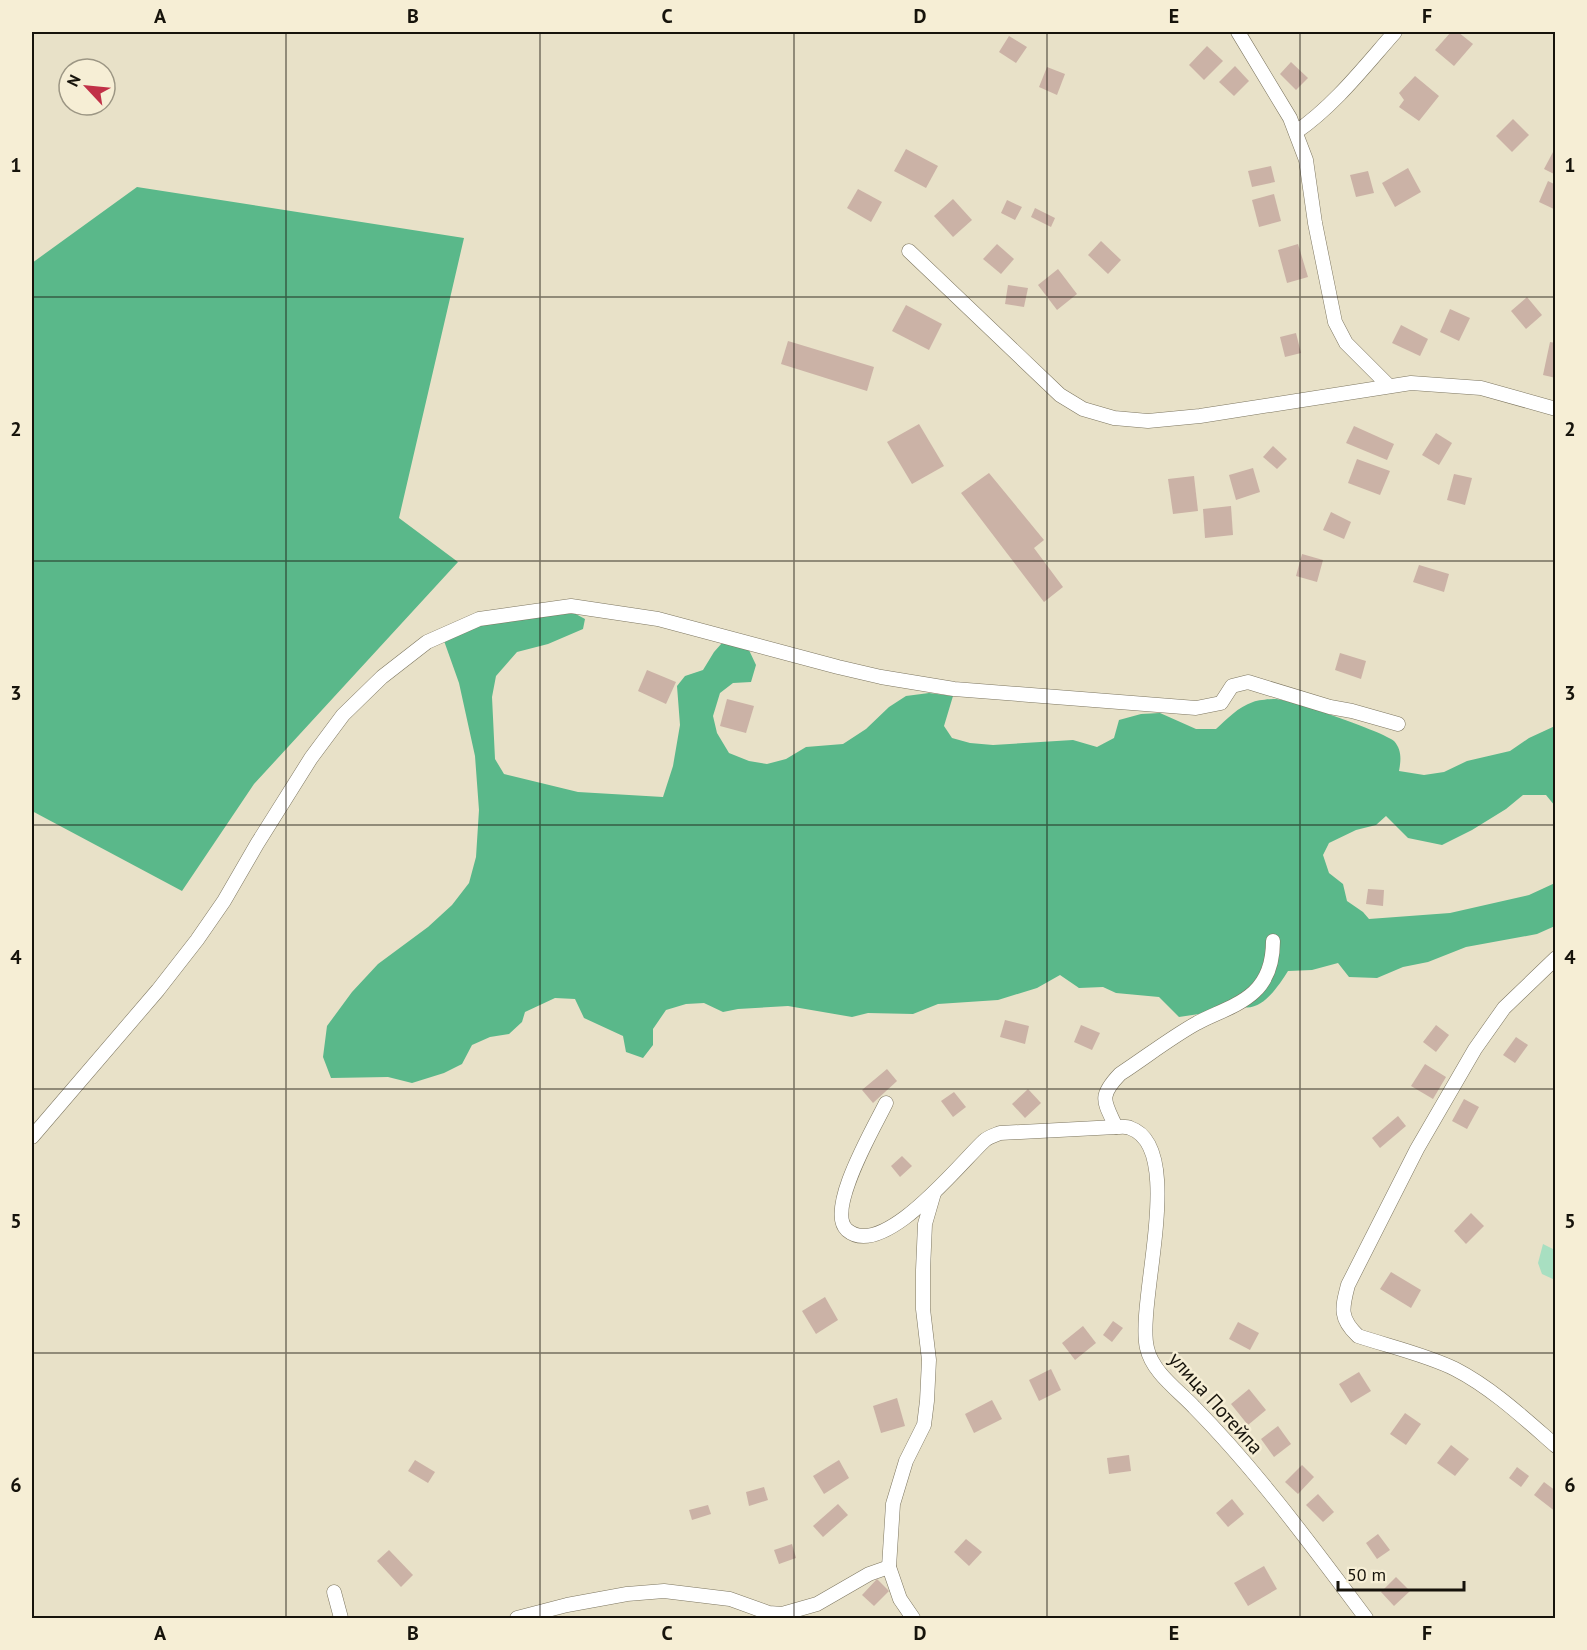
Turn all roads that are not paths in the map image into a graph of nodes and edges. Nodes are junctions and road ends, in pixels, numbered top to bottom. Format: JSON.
{"nodes":[{"id":1,"x":1238,"y":32,"type":"edge"},
{"id":2,"x":1395,"y":32,"type":"edge"},
{"id":3,"x":1296,"y":132,"type":"junction"},
{"id":4,"x":909,"y":251,"type":"dead end"},
{"id":5,"x":1389,"y":386,"type":"junction"},
{"id":6,"x":1556,"y":409,"type":"edge"},
{"id":7,"x":1398,"y":724,"type":"dead end"},
{"id":8,"x":1273,"y":941,"type":"dead end"},
{"id":9,"x":1556,"y":958,"type":"edge"},
{"id":10,"x":886,"y":1103,"type":"dead end"},
{"id":11,"x":1116,"y":1127,"type":"junction"},
{"id":12,"x":32,"y":1137,"type":"edge"},
{"id":13,"x":934,"y":1193,"type":"junction"},
{"id":14,"x":1556,"y":1446,"type":"edge"},
{"id":15,"x":889,"y":1567,"type":"junction"},
{"id":16,"x":334,"y":1592,"type":"dead end"},
{"id":17,"x":341,"y":1618,"type":"edge"},
{"id":18,"x":517,"y":1618,"type":"edge"},
{"id":19,"x":913,"y":1618,"type":"edge"},
{"id":20,"x":1366,"y":1618,"type":"edge"}],
"edges":[{"from":1,"to":3,"type":"street"},
{"from":2,"to":3,"type":"street"},
{"from":3,"to":5,"type":"street"},
{"from":4,"to":5,"type":"street"},
{"from":5,"to":6,"type":"street"},
{"from":7,"to":12,"type":"street"},
{"from":8,"to":11,"type":"street"},
{"from":9,"to":14,"type":"street"},
{"from":10,"to":13,"type":"street"},
{"from":11,"to":13,"type":"street"},
{"from":11,"to":20,"type":"street","name":"улица Потейпа"},
{"from":13,"to":15,"type":"street"},
{"from":15,"to":18,"type":"street"},
{"from":15,"to":19,"type":"street"},
{"from":16,"to":17,"type":"street"}]}
